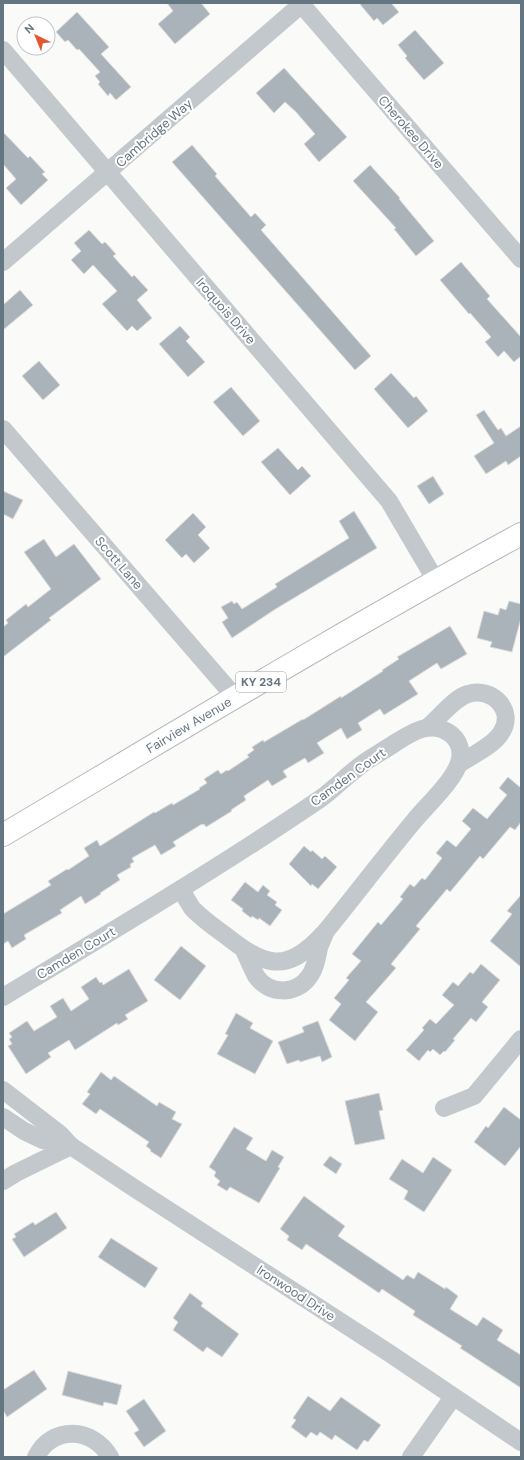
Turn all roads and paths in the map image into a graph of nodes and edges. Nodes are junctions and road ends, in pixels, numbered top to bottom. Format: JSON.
{"nodes":[{"id":1,"x":302,"y":4,"type":"edge"},
{"id":2,"x":3,"y":50,"type":"edge"},
{"id":3,"x":108,"y":172,"type":"junction"},
{"id":4,"x":521,"y":259,"type":"edge"},
{"id":5,"x":3,"y":262,"type":"edge"},
{"id":6,"x":3,"y":429,"type":"edge"},
{"id":7,"x":521,"y":534,"type":"edge"},
{"id":8,"x":436,"y":581,"type":"junction"},
{"id":9,"x":235,"y":697,"type":"junction"},
{"id":10,"x":428,"y":727,"type":"junction"},
{"id":11,"x":458,"y":764,"type":"junction"},
{"id":12,"x":3,"y":835,"type":"edge"},
{"id":13,"x":181,"y":889,"type":"junction"},
{"id":14,"x":326,"y":931,"type":"junction"},
{"id":15,"x":244,"y":950,"type":"junction"},
{"id":16,"x":3,"y":997,"type":"edge"},
{"id":17,"x":521,"y":1039,"type":"edge"},
{"id":18,"x":3,"y":1090,"type":"edge"},
{"id":19,"x":444,"y":1108,"type":"dead end"},
{"id":20,"x":3,"y":1117,"type":"edge"},
{"id":21,"x":71,"y":1146,"type":"junction"},
{"id":22,"x":3,"y":1181,"type":"edge"},
{"id":23,"x":453,"y":1397,"type":"junction"},
{"id":24,"x":521,"y":1442,"type":"edge"},
{"id":25,"x":36,"y":1457,"type":"edge"},
{"id":26,"x":110,"y":1457,"type":"edge"},
{"id":27,"x":411,"y":1457,"type":"edge"}],
"edges":[{"from":1,"to":3,"type":"street","name":"Cambridge Way"},
{"from":1,"to":4,"type":"street","name":"Cherokee Drive"},
{"from":2,"to":3,"type":"street","name":"Iroquois Drive"},
{"from":3,"to":5,"type":"street","name":"Cambridge Way"},
{"from":3,"to":8,"type":"street","name":"Iroquois Drive"},
{"from":6,"to":9,"type":"street","name":"Scott Lane"},
{"from":7,"to":8,"type":"main road","name":"Fairview Avenue","number":"KY 234"},
{"from":8,"to":9,"type":"main road","name":"Fairview Avenue","number":"KY 234"},
{"from":9,"to":12,"type":"main road","name":"Fairview Avenue","number":"KY 234"},
{"from":10,"to":11,"type":"street"},
{"from":10,"to":11,"type":"street"},
{"from":10,"to":13,"type":"street","name":"Camden Court"},
{"from":11,"to":14,"type":"street"},
{"from":13,"to":15,"type":"street"},
{"from":13,"to":16,"type":"street","name":"Camden Court"},
{"from":14,"to":15,"type":"street"},
{"from":14,"to":15,"type":"street"},
{"from":17,"to":19,"type":"street"},
{"from":18,"to":21,"type":"street","name":"Ironwood Drive"},
{"from":20,"to":21,"type":"street","name":"Ironwood Drive"},
{"from":21,"to":22,"type":"street"},
{"from":21,"to":23,"type":"street","name":"Ironwood Drive"},
{"from":23,"to":24,"type":"street","name":"Ironwood Drive"},
{"from":23,"to":27,"type":"street"},
{"from":25,"to":26,"type":"street"}]}
